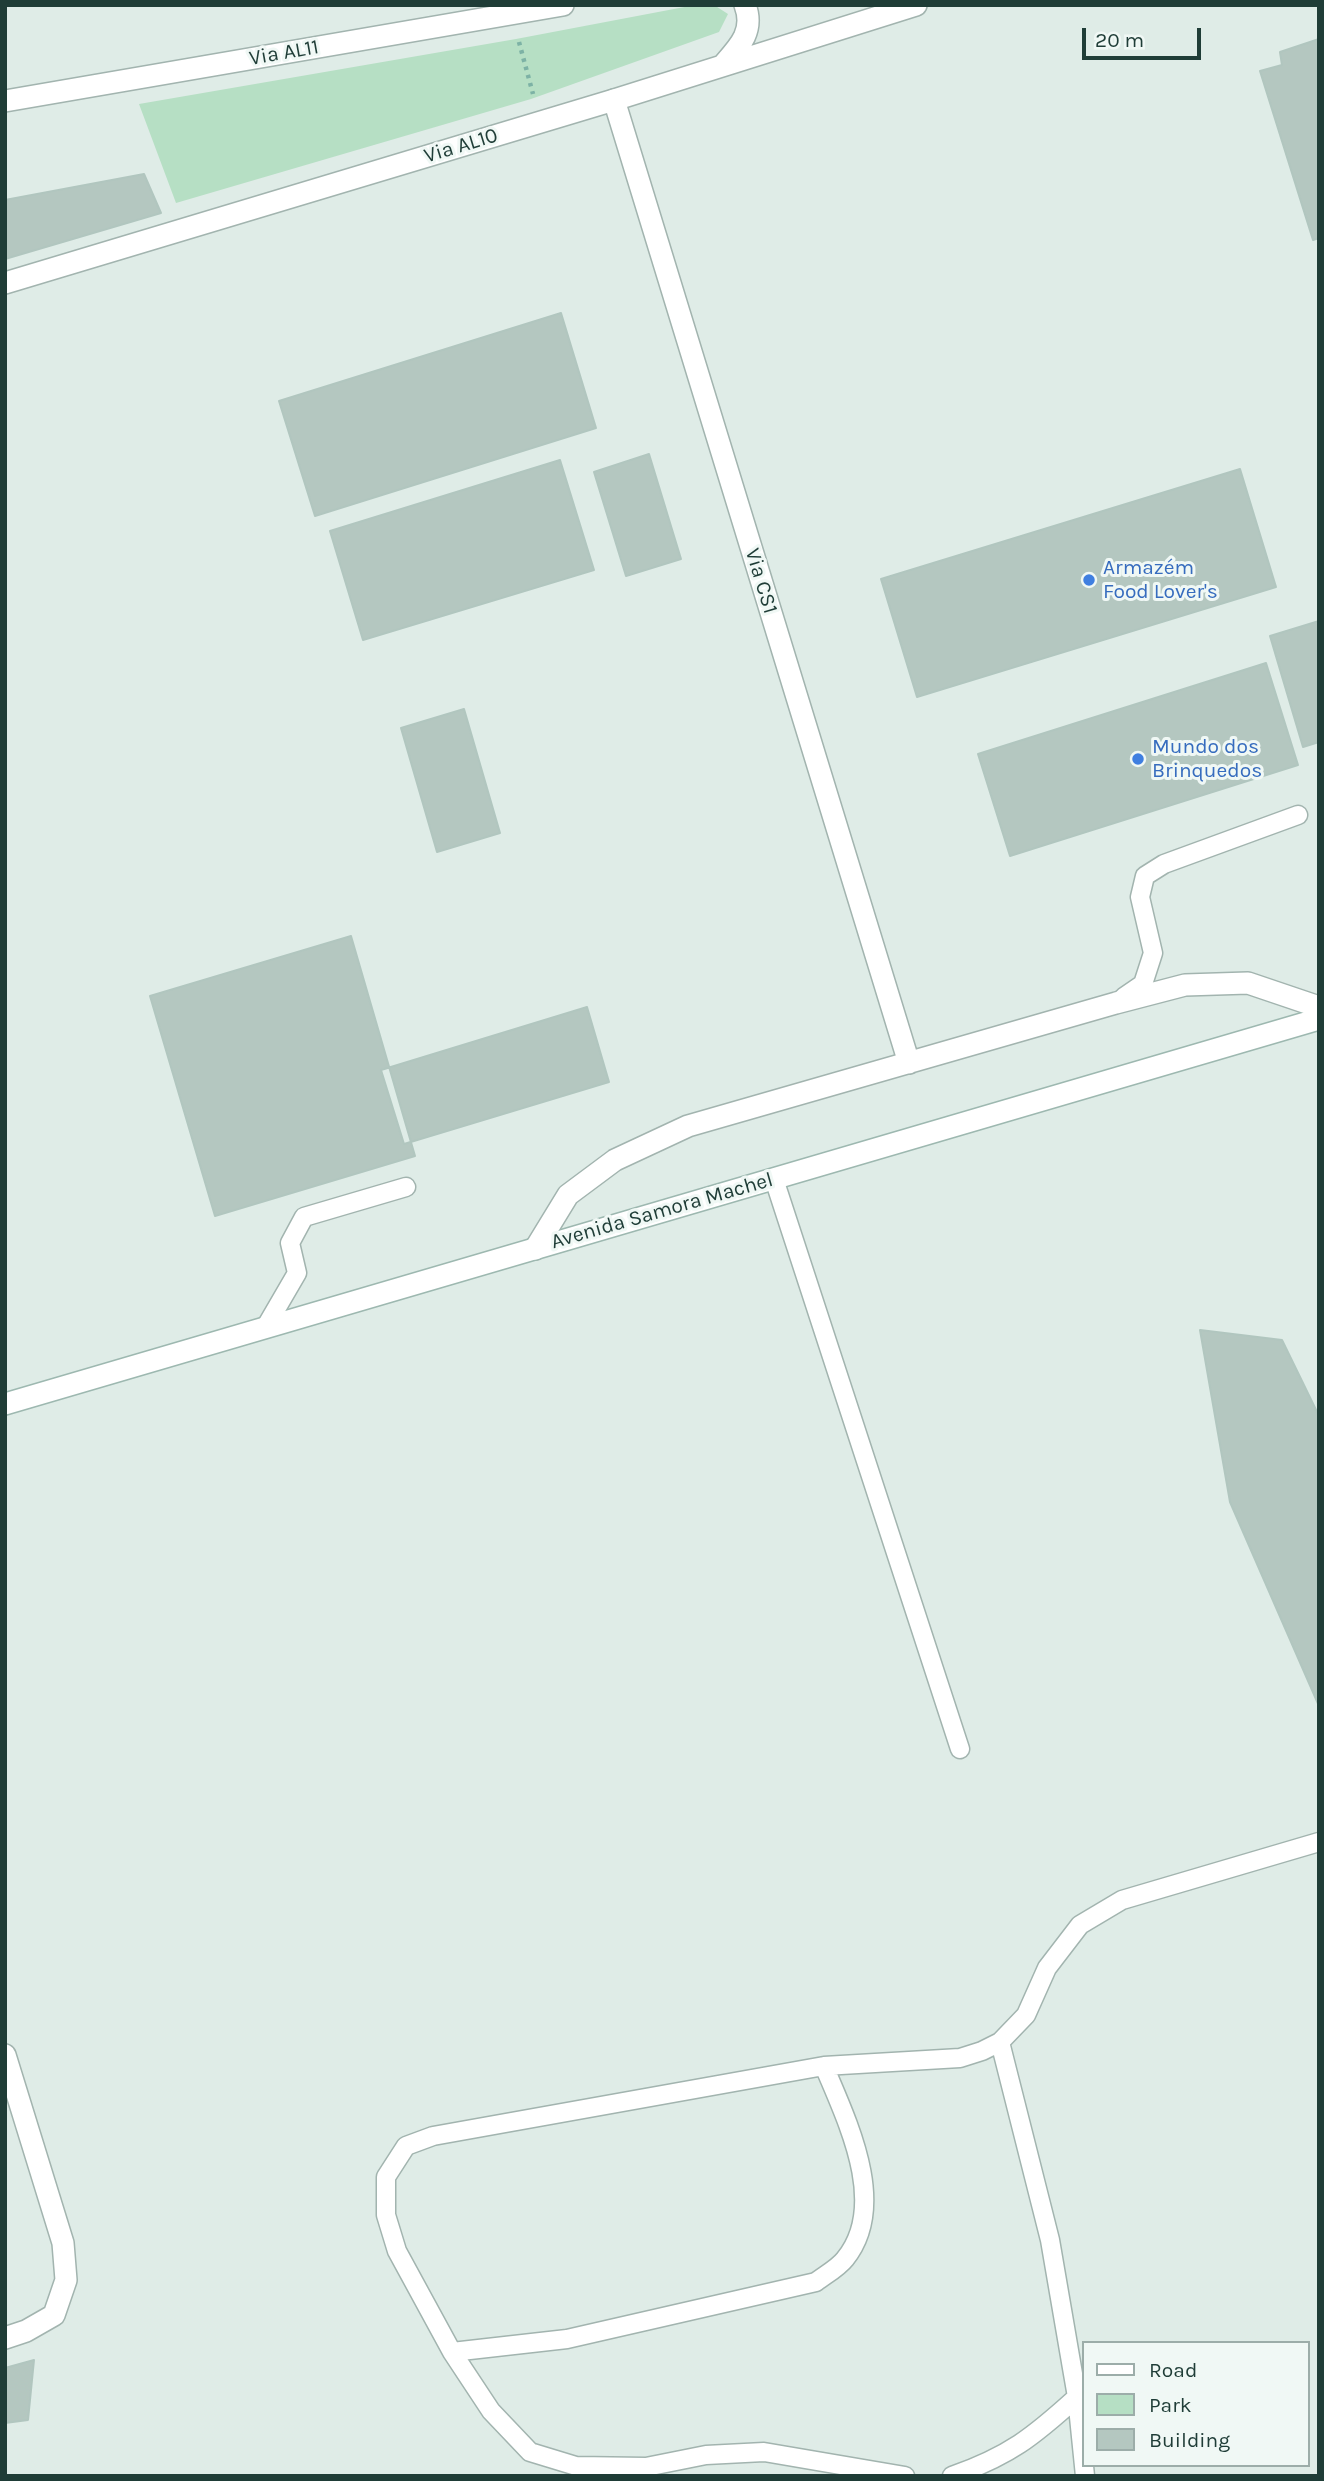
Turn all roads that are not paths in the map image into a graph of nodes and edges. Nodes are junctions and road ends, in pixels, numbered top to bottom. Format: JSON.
{"nodes":[{"id":1,"x":563,"y":5,"type":"edge"},
{"id":2,"x":745,"y":5,"type":"edge"},
{"id":3,"x":916,"y":5,"type":"edge"},
{"id":4,"x":497,"y":12,"type":"edge"},
{"id":5,"x":722,"y":67,"type":"junction"},
{"id":6,"x":614,"y":100,"type":"junction"},
{"id":7,"x":5,"y":101,"type":"edge"},
{"id":8,"x":5,"y":283,"type":"edge"},
{"id":9,"x":1298,"y":815,"type":"dead end"},
{"id":10,"x":1115,"y":1003,"type":"junction"},
{"id":11,"x":1319,"y":1007,"type":"edge"},
{"id":12,"x":1319,"y":1019,"type":"edge"},
{"id":13,"x":909,"y":1063,"type":"junction"},
{"id":14,"x":774,"y":1179,"type":"junction"},
{"id":15,"x":406,"y":1187,"type":"dead end"},
{"id":16,"x":535,"y":1249,"type":"junction"},
{"id":17,"x":265,"y":1328,"type":"junction"},
{"id":18,"x":5,"y":1404,"type":"edge"},
{"id":19,"x":960,"y":1749,"type":"dead end"},
{"id":20,"x":1319,"y":1842,"type":"edge"},
{"id":21,"x":1000,"y":2042,"type":"junction"},
{"id":22,"x":5,"y":2055,"type":"edge"},
{"id":23,"x":824,"y":2066,"type":"junction"},
{"id":24,"x":5,"y":2338,"type":"edge"},
{"id":25,"x":452,"y":2352,"type":"junction"},
{"id":26,"x":1077,"y":2397,"type":"junction"},
{"id":27,"x":1082,"y":2441,"type":"edge"},
{"id":28,"x":905,"y":2476,"type":"edge"},
{"id":29,"x":952,"y":2476,"type":"edge"}],
"edges":[{"from":1,"to":4,"type":"street","name":"Via AL11"},
{"from":2,"to":5,"type":"street"},
{"from":3,"to":5,"type":"street","name":"Via AL10"},
{"from":4,"to":7,"type":"street","name":"Via AL11"},
{"from":5,"to":6,"type":"street","name":"Via AL10"},
{"from":6,"to":8,"type":"street","name":"Via AL10"},
{"from":6,"to":13,"type":"street","name":"Via CS1"},
{"from":9,"to":10,"type":"lane"},
{"from":10,"to":11,"type":"street"},
{"from":10,"to":13,"type":"street"},
{"from":12,"to":14,"type":"street","name":"Avenida Samora Machel"},
{"from":13,"to":16,"type":"street"},
{"from":14,"to":16,"type":"street","name":"Avenida Samora Machel"},
{"from":14,"to":19,"type":"lane"},
{"from":15,"to":17,"type":"lane"},
{"from":16,"to":17,"type":"street","name":"Avenida Samora Machel"},
{"from":17,"to":18,"type":"street","name":"Avenida Samora Machel"},
{"from":20,"to":21,"type":"lane"},
{"from":21,"to":23,"type":"lane"},
{"from":21,"to":26,"type":"lane"},
{"from":22,"to":24,"type":"street"},
{"from":23,"to":25,"type":"lane"},
{"from":23,"to":25,"type":"lane"},
{"from":25,"to":28,"type":"lane"},
{"from":26,"to":27,"type":"lane"},
{"from":26,"to":29,"type":"lane"}]}
